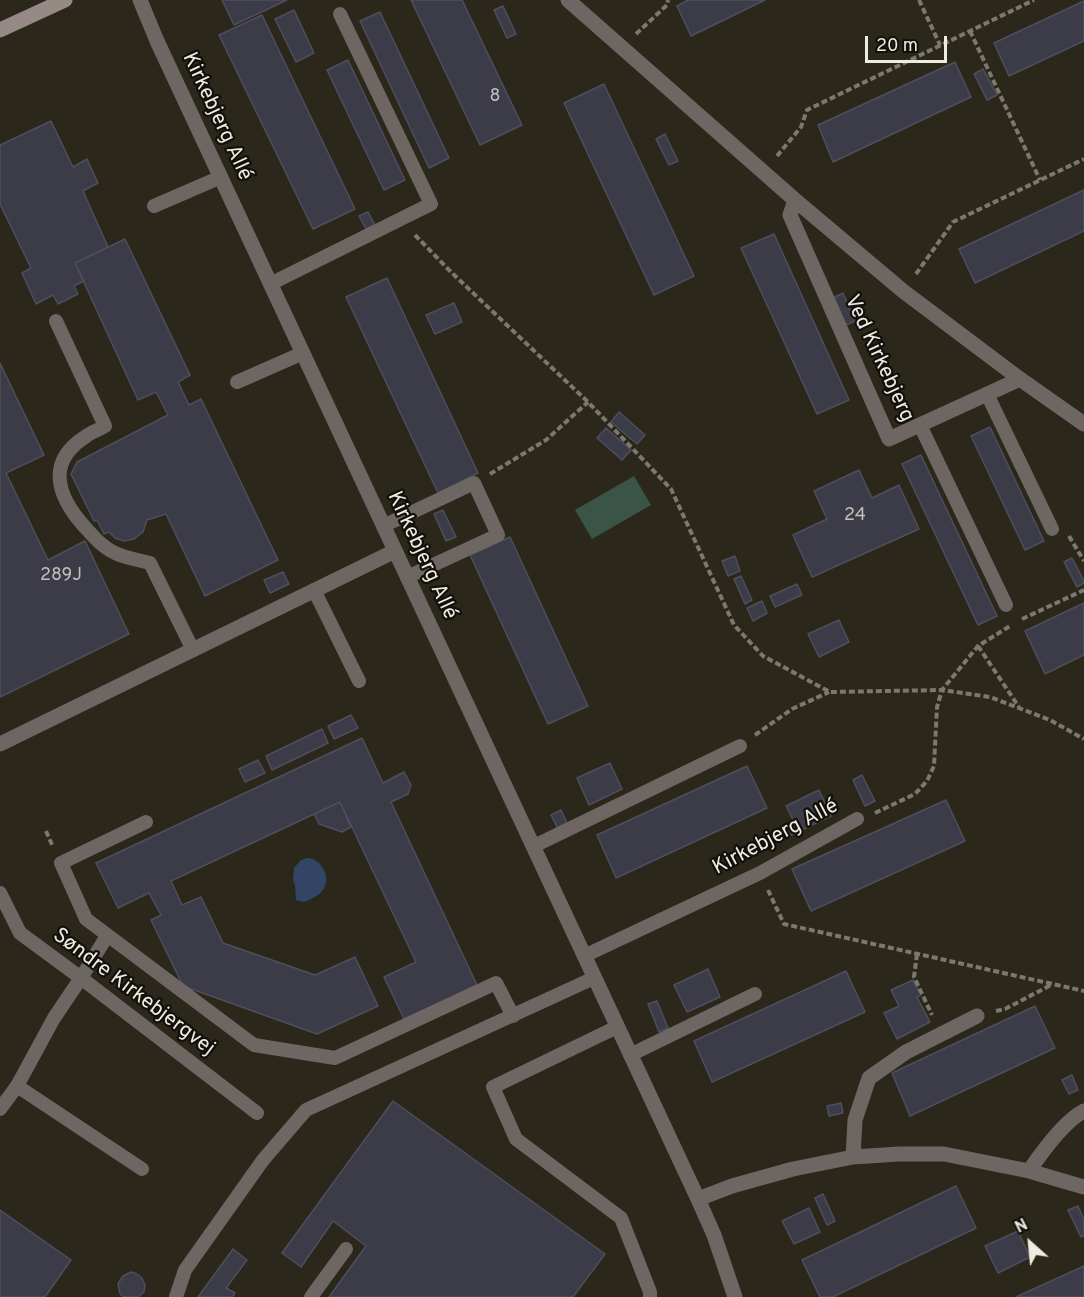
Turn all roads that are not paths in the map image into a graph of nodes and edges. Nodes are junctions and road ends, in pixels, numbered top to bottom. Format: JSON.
{"nodes":[{"id":1,"x":65,"y":0,"type":"edge"},
{"id":2,"x":140,"y":0,"type":"edge"},
{"id":3,"x":568,"y":0,"type":"edge"},
{"id":4,"x":340,"y":14,"type":"dead end"},
{"id":5,"x":0,"y":30,"type":"edge"},
{"id":6,"x":221,"y":177,"type":"junction"},
{"id":7,"x":795,"y":200,"type":"junction"},
{"id":8,"x":154,"y":206,"type":"dead end"},
{"id":9,"x":270,"y":284,"type":"junction"},
{"id":10,"x":56,"y":321,"type":"dead end"},
{"id":11,"x":303,"y":352,"type":"junction"},
{"id":12,"x":1020,"y":379,"type":"junction"},
{"id":13,"x":237,"y":382,"type":"dead end"},
{"id":14,"x":987,"y":394,"type":"junction"},
{"id":15,"x":1084,"y":424,"type":"edge"},
{"id":16,"x":920,"y":425,"type":"junction"},
{"id":17,"x":383,"y":526,"type":"junction"},
{"id":18,"x":1052,"y":529,"type":"dead end"},
{"id":19,"x":395,"y":551,"type":"junction"},
{"id":20,"x":407,"y":577,"type":"junction"},
{"id":21,"x":314,"y":590,"type":"junction"},
{"id":22,"x":1006,"y":605,"type":"dead end"},
{"id":23,"x":193,"y":650,"type":"junction"},
{"id":24,"x":359,"y":681,"type":"dead end"},
{"id":25,"x":0,"y":744,"type":"edge"},
{"id":26,"x":740,"y":746,"type":"road end"},
{"id":27,"x":857,"y":819,"type":"road end"},
{"id":28,"x":146,"y":822,"type":"dead end"},
{"id":29,"x":534,"y":846,"type":"junction"},
{"id":30,"x":0,"y":893,"type":"edge"},
{"id":31,"x":107,"y":936,"type":"junction"},
{"id":32,"x":584,"y":956,"type":"junction"},
{"id":33,"x":81,"y":978,"type":"junction"},
{"id":34,"x":594,"y":978,"type":"junction"},
{"id":35,"x":755,"y":994,"type":"dead end"},
{"id":36,"x":513,"y":1016,"type":"junction"},
{"id":37,"x":977,"y":1016,"type":"road end"},
{"id":38,"x":617,"y":1027,"type":"junction"},
{"id":39,"x":630,"y":1055,"type":"junction"},
{"id":40,"x":17,"y":1086,"type":"junction"},
{"id":41,"x":0,"y":1109,"type":"edge"},
{"id":42,"x":1084,"y":1111,"type":"edge"},
{"id":43,"x":257,"y":1113,"type":"dead end"},
{"id":44,"x":853,"y":1157,"type":"junction"},
{"id":45,"x":142,"y":1169,"type":"dead end"},
{"id":46,"x":1029,"y":1171,"type":"junction"},
{"id":47,"x":1084,"y":1187,"type":"edge"},
{"id":48,"x":698,"y":1199,"type":"junction"},
{"id":49,"x":346,"y":1249,"type":"dead end"},
{"id":50,"x":176,"y":1297,"type":"edge"},
{"id":51,"x":311,"y":1297,"type":"edge"},
{"id":52,"x":650,"y":1297,"type":"edge"},
{"id":53,"x":735,"y":1297,"type":"edge"}],
"edges":[{"from":1,"to":5,"type":"street"},
{"from":2,"to":6,"type":"street","name":"Kirkebjerg Allé"},
{"from":3,"to":7,"type":"street","name":"Ved Kirkebjerg"},
{"from":4,"to":9,"type":"lane"},
{"from":6,"to":8,"type":"lane"},
{"from":6,"to":9,"type":"street","name":"Kirkebjerg Allé"},
{"from":7,"to":12,"type":"street","name":"Ved Kirkebjerg"},
{"from":7,"to":16,"type":"street","name":"Ved Kirkebjerg"},
{"from":9,"to":11,"type":"street","name":"Kirkebjerg Allé"},
{"from":10,"to":23,"type":"lane"},
{"from":11,"to":13,"type":"lane"},
{"from":11,"to":17,"type":"street","name":"Kirkebjerg Allé"},
{"from":12,"to":14,"type":"street","name":"Ved Kirkebjerg"},
{"from":12,"to":15,"type":"street","name":"Ved Kirkebjerg"},
{"from":14,"to":16,"type":"street","name":"Ved Kirkebjerg"},
{"from":14,"to":18,"type":"lane"},
{"from":16,"to":22,"type":"lane"},
{"from":17,"to":19,"type":"street","name":"Kirkebjerg Allé"},
{"from":17,"to":20,"type":"lane"},
{"from":19,"to":20,"type":"street","name":"Kirkebjerg Allé"},
{"from":19,"to":21,"type":"street"},
{"from":20,"to":29,"type":"street","name":"Kirkebjerg Allé"},
{"from":21,"to":23,"type":"street"},
{"from":21,"to":24,"type":"lane"},
{"from":23,"to":25,"type":"street"},
{"from":26,"to":29,"type":"lane"},
{"from":27,"to":32,"type":"lane","name":"Kirkebjerg Allé"},
{"from":28,"to":31,"type":"lane"},
{"from":29,"to":32,"type":"street","name":"Kirkebjerg Allé"},
{"from":30,"to":33,"type":"lane","name":"Søndre Kirkebjergvej"},
{"from":31,"to":33,"type":"lane"},
{"from":31,"to":36,"type":"lane"},
{"from":32,"to":34,"type":"street","name":"Kirkebjerg Allé"},
{"from":33,"to":40,"type":"lane"},
{"from":33,"to":43,"type":"lane","name":"Søndre Kirkebjergvej"},
{"from":34,"to":36,"type":"lane"},
{"from":34,"to":38,"type":"street","name":"Kirkebjerg Allé"},
{"from":35,"to":39,"type":"lane"},
{"from":36,"to":50,"type":"lane"},
{"from":37,"to":44,"type":"street"},
{"from":38,"to":39,"type":"street","name":"Kirkebjerg Allé"},
{"from":38,"to":52,"type":"lane"},
{"from":39,"to":48,"type":"street","name":"Kirkebjerg Allé"},
{"from":40,"to":41,"type":"lane"},
{"from":40,"to":45,"type":"lane"},
{"from":42,"to":46,"type":"street"},
{"from":44,"to":46,"type":"street"},
{"from":44,"to":48,"type":"street"},
{"from":46,"to":47,"type":"street"},
{"from":48,"to":53,"type":"street","name":"Kirkebjerg Allé"},
{"from":49,"to":51,"type":"lane"}]}
